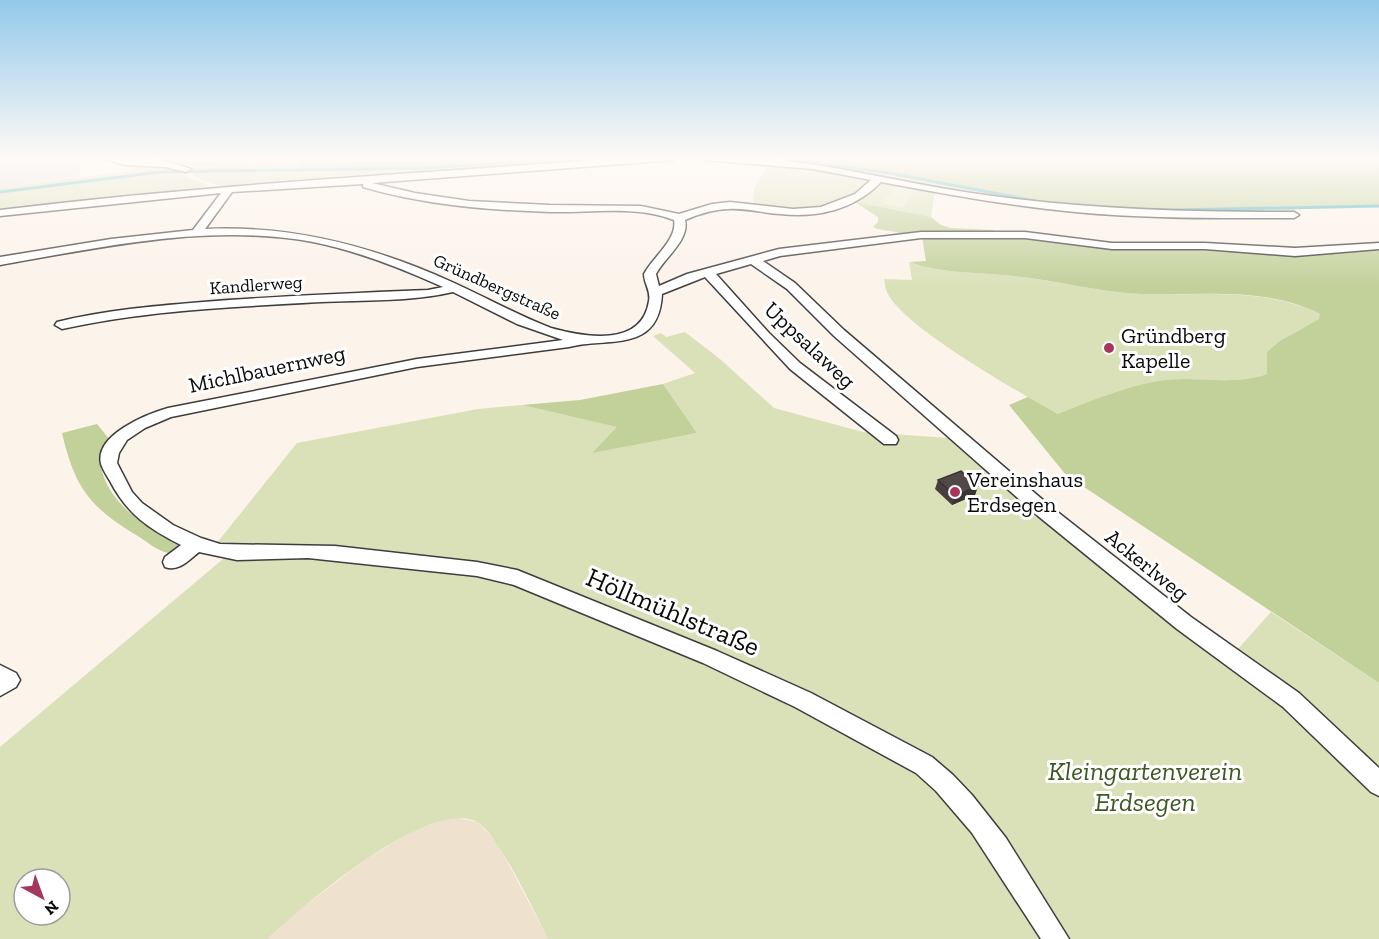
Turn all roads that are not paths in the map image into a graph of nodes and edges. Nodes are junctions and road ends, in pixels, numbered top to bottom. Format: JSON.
{"nodes":[{"id":1,"x":112,"y":201,"type":"edge"},
{"id":2,"x":220,"y":201,"type":"edge"},
{"id":3,"x":463,"y":201,"type":"edge"},
{"id":4,"x":851,"y":201,"type":"edge"},
{"id":5,"x":1010,"y":201,"type":"edge"},
{"id":6,"x":0,"y":213,"type":"edge"},
{"id":7,"x":1294,"y":215,"type":"dead end"},
{"id":8,"x":679,"y":218,"type":"junction"},
{"id":9,"x":197,"y":231,"type":"junction"},
{"id":10,"x":1379,"y":246,"type":"edge"},
{"id":11,"x":753,"y":260,"type":"junction"},
{"id":12,"x":0,"y":261,"type":"edge"},
{"id":13,"x":706,"y":273,"type":"junction"},
{"id":14,"x":453,"y":288,"type":"junction"},
{"id":15,"x":656,"y":292,"type":"junction"},
{"id":16,"x":62,"y":325,"type":"dead end"},
{"id":17,"x":578,"y":340,"type":"junction"},
{"id":18,"x":890,"y":440,"type":"dead end"},
{"id":19,"x":196,"y":544,"type":"junction"},
{"id":20,"x":172,"y":562,"type":"dead end"},
{"id":21,"x":0,"y":674,"type":"edge"},
{"id":22,"x":0,"y":686,"type":"edge"},
{"id":23,"x":1379,"y":784,"type":"edge"},
{"id":24,"x":1056,"y":939,"type":"edge"}],
"edges":[{"from":1,"to":6,"type":"street"},
{"from":2,"to":9,"type":"street"},
{"from":3,"to":8,"type":"street"},
{"from":4,"to":8,"type":"street"},
{"from":5,"to":7,"type":"street"},
{"from":8,"to":15,"type":"street","name":"Gründbergstraße"},
{"from":9,"to":12,"type":"street","name":"Gründbergstraße"},
{"from":9,"to":14,"type":"street","name":"Gründbergstraße"},
{"from":10,"to":11,"type":"street"},
{"from":11,"to":13,"type":"street"},
{"from":11,"to":23,"type":"street","name":"Ackerlweg"},
{"from":13,"to":15,"type":"street"},
{"from":13,"to":18,"type":"street","name":"Uppsalaweg"},
{"from":14,"to":16,"type":"street","name":"Kandlerweg"},
{"from":14,"to":17,"type":"street","name":"Gründbergstraße"},
{"from":15,"to":17,"type":"street","name":"Gründbergstraße"},
{"from":17,"to":19,"type":"street","name":"Michlbauernweg"},
{"from":19,"to":20,"type":"street"},
{"from":19,"to":24,"type":"street","name":"Höllmühlstraße"},
{"from":21,"to":22,"type":"street"}]}
